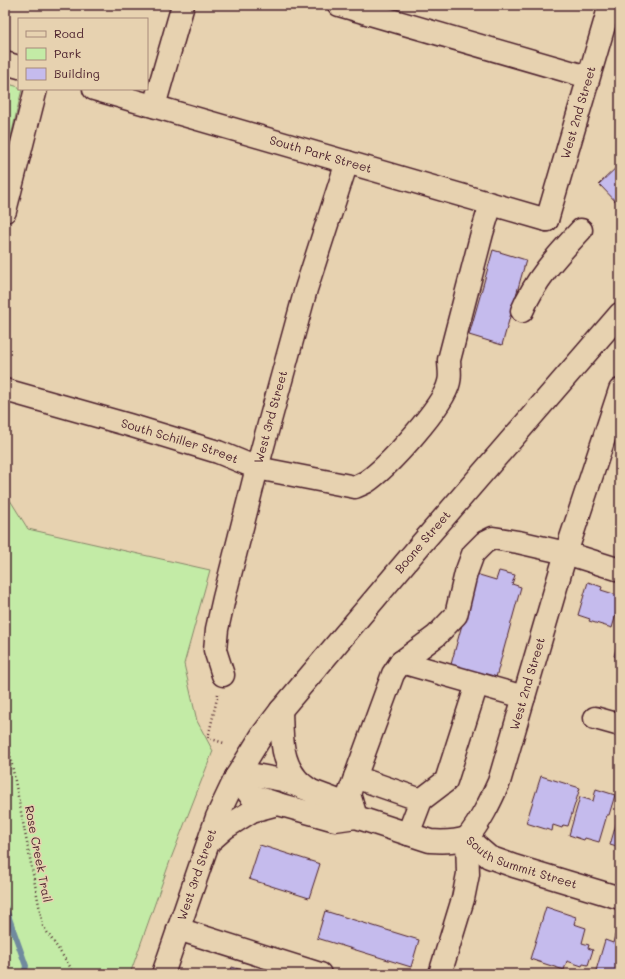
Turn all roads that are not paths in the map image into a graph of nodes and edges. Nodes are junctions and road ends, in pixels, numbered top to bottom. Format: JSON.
{"nodes":[{"id":1,"x":182,"y":5,"type":"edge"},
{"id":2,"x":339,"y":5,"type":"edge"},
{"id":3,"x":610,"y":5,"type":"edge"},
{"id":4,"x":5,"y":63,"type":"edge"},
{"id":5,"x":18,"y":67,"type":"edge"},
{"id":6,"x":588,"y":77,"type":"junction"},
{"id":7,"x":36,"y":90,"type":"edge"},
{"id":8,"x":98,"y":90,"type":"edge"},
{"id":9,"x":154,"y":106,"type":"junction"},
{"id":10,"x":347,"y":162,"type":"junction"},
{"id":11,"x":492,"y":204,"type":"junction"},
{"id":12,"x":5,"y":211,"type":"edge"},
{"id":13,"x":547,"y":220,"type":"junction"},
{"id":14,"x":580,"y":230,"type":"dead end"},
{"id":15,"x":559,"y":254,"type":"junction"},
{"id":16,"x":522,"y":311,"type":"dead end"},
{"id":17,"x":620,"y":314,"type":"edge"},
{"id":18,"x":5,"y":390,"type":"edge"},
{"id":19,"x":620,"y":390,"type":"edge"},
{"id":20,"x":616,"y":412,"type":"edge"},
{"id":21,"x":257,"y":468,"type":"junction"},
{"id":22,"x":566,"y":553,"type":"junction"},
{"id":23,"x":620,"y":570,"type":"edge"},
{"id":24,"x":401,"y":662,"type":"junction"},
{"id":25,"x":223,"y":675,"type":"road end"},
{"id":26,"x":477,"y":684,"type":"junction"},
{"id":27,"x":524,"y":697,"type":"junction"},
{"id":28,"x":281,"y":710,"type":"junction"},
{"id":29,"x":595,"y":718,"type":"dead end"},
{"id":30,"x":620,"y":725,"type":"edge"},
{"id":31,"x":236,"y":777,"type":"junction"},
{"id":32,"x":355,"y":777,"type":"junction"},
{"id":33,"x":314,"y":793,"type":"junction"},
{"id":34,"x":421,"y":800,"type":"junction"},
{"id":35,"x":278,"y":804,"type":"junction"},
{"id":36,"x":356,"y":817,"type":"junction"},
{"id":37,"x":408,"y":834,"type":"junction"},
{"id":38,"x":467,"y":838,"type":"junction"},
{"id":39,"x":208,"y":843,"type":"junction"},
{"id":40,"x":620,"y":898,"type":"edge"},
{"id":41,"x":178,"y":929,"type":"junction"},
{"id":42,"x":163,"y":974,"type":"edge"},
{"id":43,"x":320,"y":974,"type":"edge"},
{"id":44,"x":440,"y":974,"type":"edge"}],
"edges":[{"from":1,"to":9,"type":"street"},
{"from":2,"to":6,"type":"street"},
{"from":3,"to":6,"type":"street","name":"West 2nd Street"},
{"from":4,"to":5,"type":"street"},
{"from":6,"to":13,"type":"street","name":"West 2nd Street"},
{"from":7,"to":12,"type":"street"},
{"from":8,"to":9,"type":"street","name":"South Park Street"},
{"from":9,"to":10,"type":"street","name":"South Park Street"},
{"from":10,"to":11,"type":"street","name":"South Park Street"},
{"from":10,"to":21,"type":"street","name":"West 3rd Street"},
{"from":11,"to":13,"type":"street","name":"South Park Street"},
{"from":11,"to":21,"type":"street","name":"South Schiller Street"},
{"from":13,"to":15,"type":"street"},
{"from":14,"to":15,"type":"street"},
{"from":15,"to":16,"type":"street"},
{"from":17,"to":28,"type":"street","name":"Boone Street"},
{"from":18,"to":21,"type":"street","name":"South Schiller Street"},
{"from":19,"to":20,"type":"street","name":"West 2nd Street"},
{"from":20,"to":22,"type":"street","name":"West 2nd Street"},
{"from":21,"to":25,"type":"street","name":"West 3rd Street"},
{"from":22,"to":23,"type":"street"},
{"from":22,"to":24,"type":"street"},
{"from":22,"to":27,"type":"street","name":"West 2nd Street"},
{"from":24,"to":26,"type":"street"},
{"from":24,"to":32,"type":"street"},
{"from":26,"to":27,"type":"street"},
{"from":26,"to":34,"type":"street"},
{"from":27,"to":38,"type":"street","name":"West 2nd Street"},
{"from":28,"to":31,"type":"street","name":"Boone Street"},
{"from":28,"to":33,"type":"street"},
{"from":29,"to":30,"type":"street"},
{"from":31,"to":33,"type":"street","name":"South Summit Street"},
{"from":31,"to":35,"type":"street","name":"South Summit Street"},
{"from":31,"to":39,"type":"street","name":"West 3rd Street"},
{"from":32,"to":34,"type":"street"},
{"from":32,"to":36,"type":"street"},
{"from":33,"to":36,"type":"street","name":"South Summit Street"},
{"from":34,"to":37,"type":"street"},
{"from":35,"to":36,"type":"street","name":"South Summit Street"},
{"from":35,"to":39,"type":"street"},
{"from":36,"to":37,"type":"street","name":"South Summit Street"},
{"from":37,"to":38,"type":"street","name":"South Summit Street"},
{"from":38,"to":40,"type":"street","name":"South Summit Street"},
{"from":38,"to":44,"type":"street"},
{"from":39,"to":41,"type":"street","name":"West 3rd Street"},
{"from":41,"to":42,"type":"street","name":"West 3rd Street"},
{"from":41,"to":43,"type":"street"}]}
